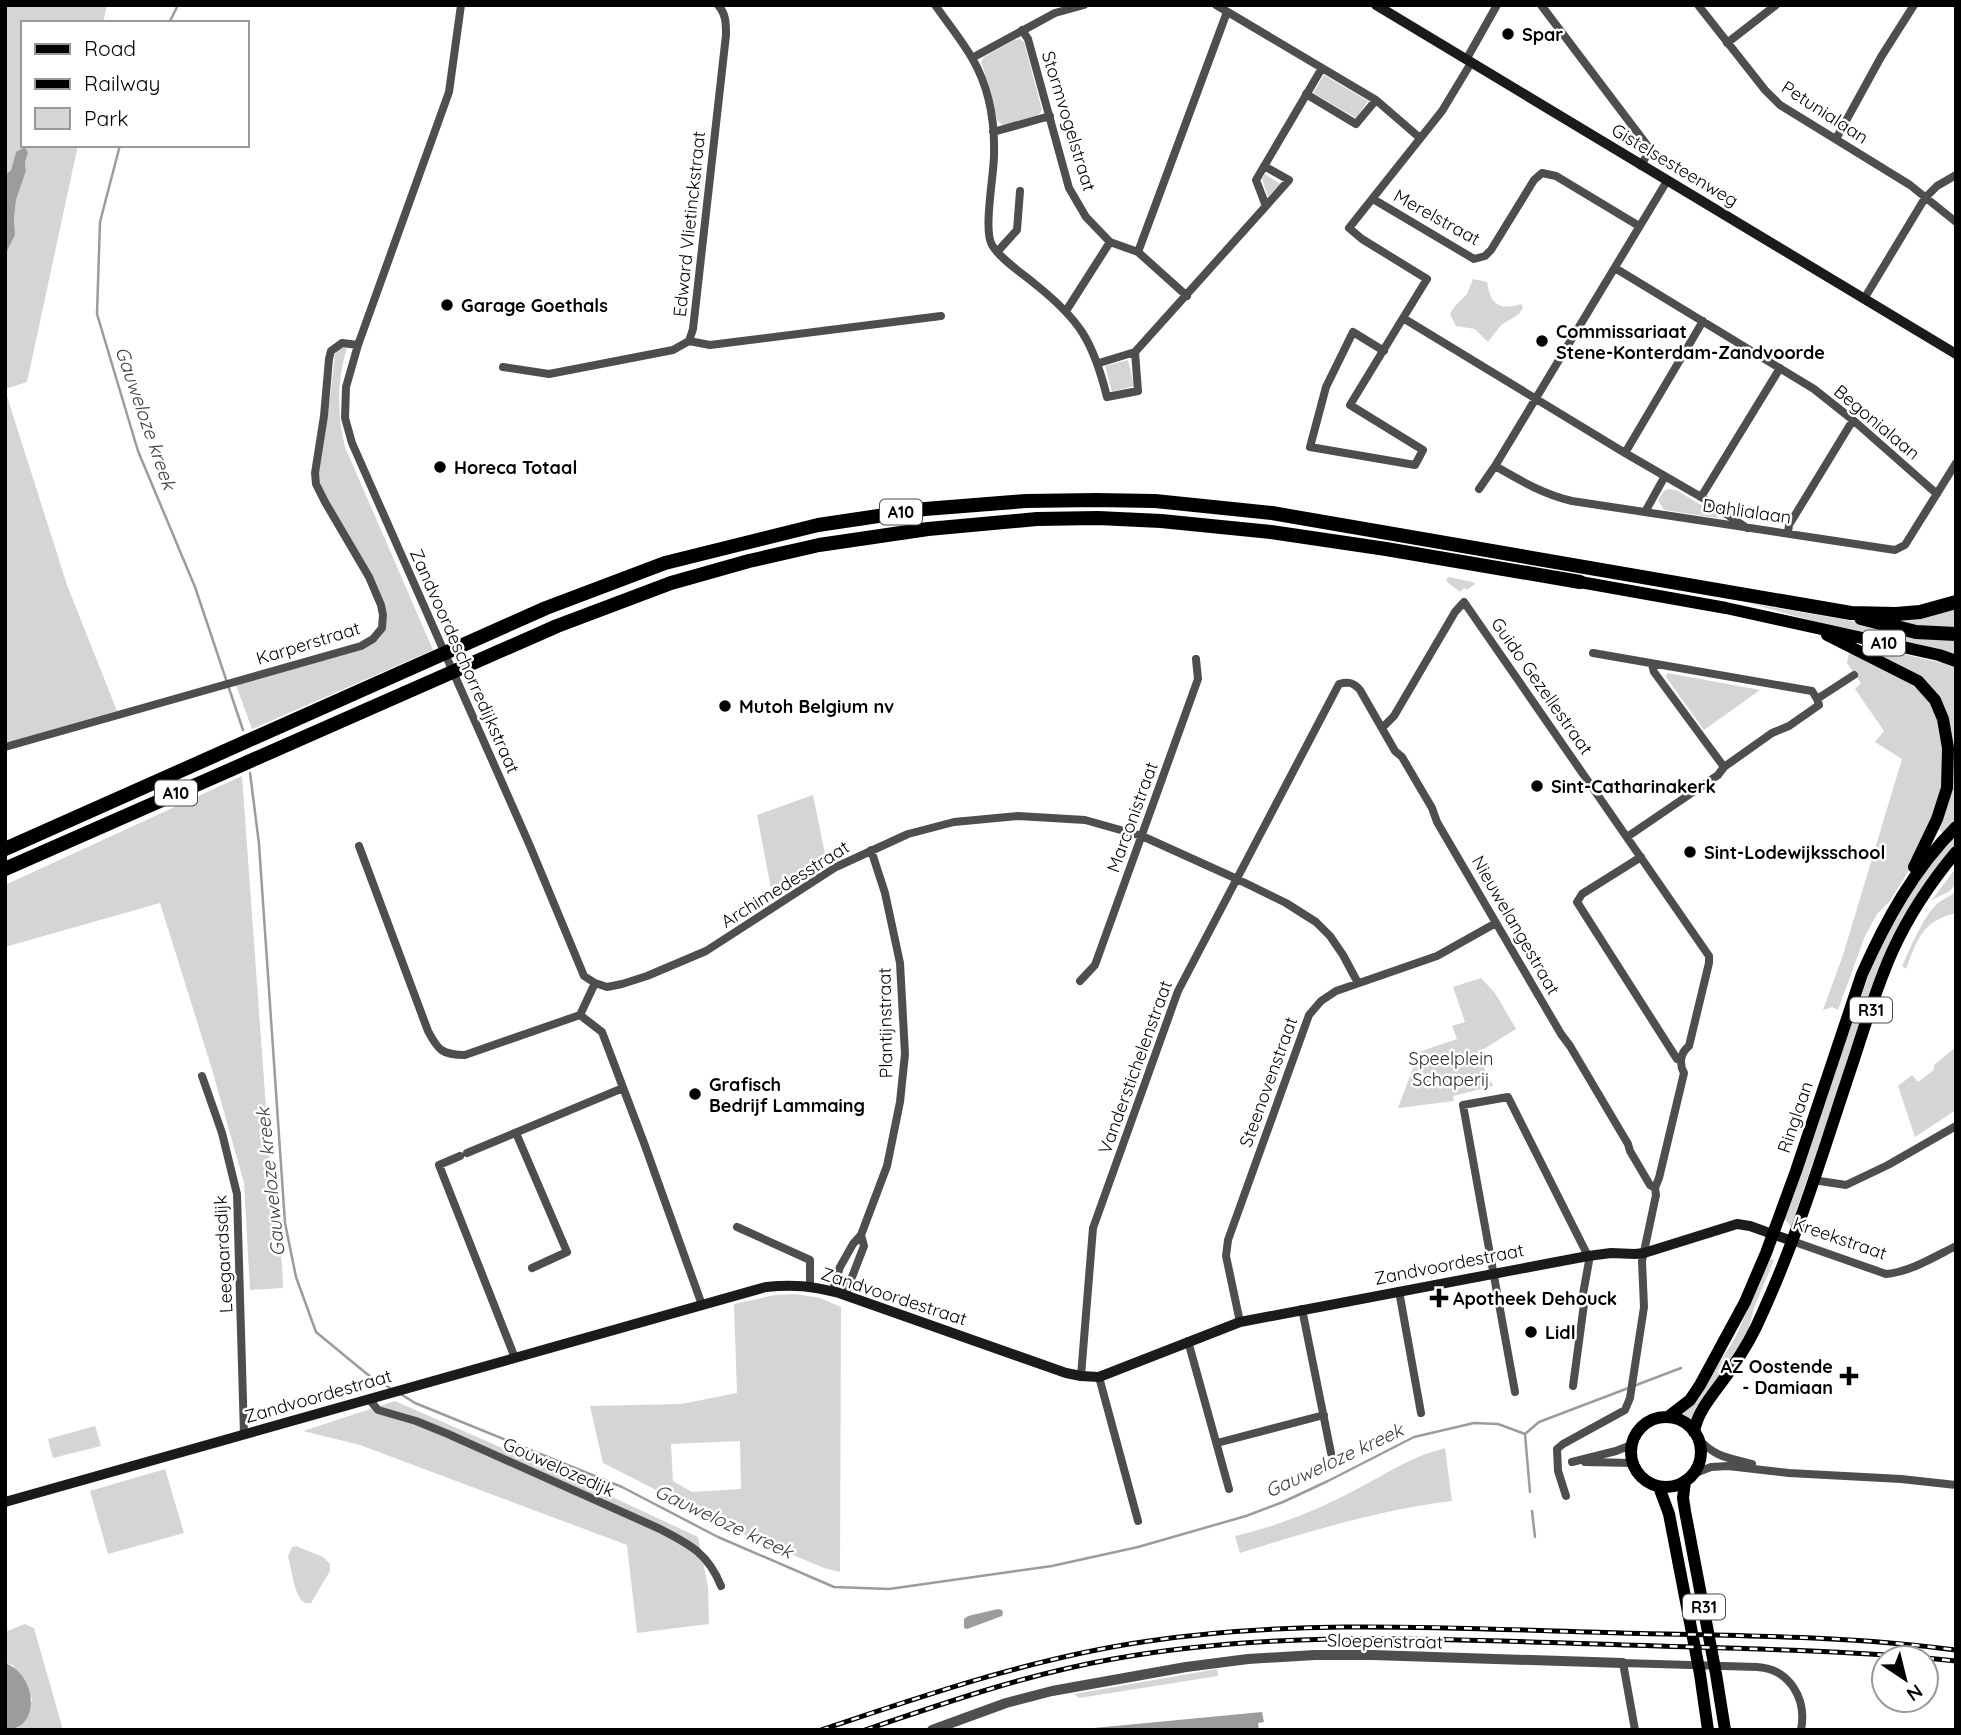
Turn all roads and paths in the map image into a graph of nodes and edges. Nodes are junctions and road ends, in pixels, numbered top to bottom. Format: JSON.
{"nodes":[{"id":1,"x":461,"y":5,"type":"edge"},
{"id":2,"x":718,"y":5,"type":"edge"},
{"id":3,"x":935,"y":5,"type":"edge"},
{"id":4,"x":1084,"y":5,"type":"edge"},
{"id":5,"x":1216,"y":5,"type":"edge"},
{"id":6,"x":1376,"y":5,"type":"edge"},
{"id":7,"x":1497,"y":5,"type":"edge"},
{"id":8,"x":1541,"y":5,"type":"edge"},
{"id":9,"x":1698,"y":5,"type":"edge"},
{"id":10,"x":1776,"y":5,"type":"edge"},
{"id":11,"x":1914,"y":5,"type":"edge"},
{"id":12,"x":1227,"y":12,"type":"junction"},
{"id":13,"x":1023,"y":30,"type":"junction"},
{"id":14,"x":1727,"y":43,"type":"junction"},
{"id":15,"x":972,"y":58,"type":"junction"},
{"id":16,"x":1469,"y":61,"type":"junction"},
{"id":17,"x":1322,"y":68,"type":"junction"},
{"id":18,"x":1306,"y":94,"type":"junction"},
{"id":19,"x":1376,"y":100,"type":"junction"},
{"id":20,"x":1050,"y":116,"type":"junction"},
{"id":21,"x":993,"y":132,"type":"junction"},
{"id":22,"x":1420,"y":138,"type":"junction"},
{"id":23,"x":1836,"y":139,"type":"junction"},
{"id":24,"x":1264,"y":166,"type":"junction"},
{"id":25,"x":1641,"y":166,"type":"junction"},
{"id":26,"x":1956,"y":175,"type":"edge"},
{"id":27,"x":1667,"y":181,"type":"junction"},
{"id":28,"x":1020,"y":191,"type":"dead end"},
{"id":29,"x":1925,"y":198,"type":"junction"},
{"id":30,"x":1373,"y":199,"type":"junction"},
{"id":31,"x":1266,"y":206,"type":"junction"},
{"id":32,"x":1956,"y":222,"type":"edge"},
{"id":33,"x":1639,"y":226,"type":"junction"},
{"id":34,"x":1110,"y":242,"type":"junction"},
{"id":35,"x":998,"y":251,"type":"junction"},
{"id":36,"x":1138,"y":252,"type":"junction"},
{"id":37,"x":1615,"y":268,"type":"junction"},
{"id":38,"x":1187,"y":296,"type":"junction"},
{"id":39,"x":1864,"y":299,"type":"junction"},
{"id":40,"x":1066,"y":311,"type":"junction"},
{"id":41,"x":941,"y":316,"type":"dead end"},
{"id":42,"x":1403,"y":318,"type":"junction"},
{"id":43,"x":1703,"y":321,"type":"junction"},
{"id":44,"x":690,"y":341,"type":"junction"},
{"id":45,"x":358,"y":345,"type":"junction"},
{"id":46,"x":1384,"y":351,"type":"junction"},
{"id":47,"x":1135,"y":352,"type":"junction"},
{"id":48,"x":1956,"y":354,"type":"edge"},
{"id":49,"x":1099,"y":363,"type":"junction"},
{"id":50,"x":503,"y":367,"type":"dead end"},
{"id":51,"x":1780,"y":368,"type":"junction"},
{"id":52,"x":1535,"y":399,"type":"junction"},
{"id":53,"x":1853,"y":420,"type":"junction"},
{"id":54,"x":1625,"y":453,"type":"junction"},
{"id":55,"x":1956,"y":463,"type":"edge"},
{"id":56,"x":1495,"y":466,"type":"junction"},
{"id":57,"x":1665,"y":476,"type":"junction"},
{"id":58,"x":1479,"y":489,"type":"dead end"},
{"id":59,"x":1937,"y":494,"type":"junction"},
{"id":60,"x":1701,"y":497,"type":"junction"},
{"id":61,"x":1645,"y":512,"type":"junction"},
{"id":62,"x":1747,"y":528,"type":"junction"},
{"id":63,"x":1788,"y":533,"type":"junction"},
{"id":64,"x":1580,"y":582,"type":"joint"},
{"id":65,"x":1956,"y":602,"type":"edge"},
{"id":66,"x":1851,"y":613,"type":"junction"},
{"id":67,"x":1811,"y":627,"type":"junction"},
{"id":68,"x":1956,"y":634,"type":"edge"},
{"id":69,"x":1593,"y":653,"type":"dead end"},
{"id":70,"x":1196,"y":659,"type":"dead end"},
{"id":71,"x":1956,"y":661,"type":"edge"},
{"id":72,"x":1652,"y":664,"type":"junction"},
{"id":73,"x":1854,"y":675,"type":"dead end"},
{"id":74,"x":1347,"y":682,"type":"joint"},
{"id":75,"x":1817,"y":699,"type":"junction"},
{"id":76,"x":1382,"y":728,"type":"junction"},
{"id":77,"x":5,"y":747,"type":"edge"},
{"id":78,"x":1724,"y":768,"type":"junction"},
{"id":79,"x":1956,"y":827,"type":"edge"},
{"id":80,"x":1142,"y":836,"type":"junction"},
{"id":81,"x":1627,"y":837,"type":"junction"},
{"id":82,"x":359,"y":846,"type":"dead end"},
{"id":83,"x":5,"y":849,"type":"edge"},
{"id":84,"x":871,"y":850,"type":"junction"},
{"id":85,"x":1956,"y":852,"type":"edge"},
{"id":86,"x":1642,"y":857,"type":"junction"},
{"id":87,"x":5,"y":869,"type":"edge"},
{"id":88,"x":1237,"y":879,"type":"junction"},
{"id":89,"x":1904,"y":891,"type":"junction"},
{"id":90,"x":1496,"y":923,"type":"junction"},
{"id":91,"x":1080,"y":981,"type":"dead end"},
{"id":92,"x":595,"y":983,"type":"junction"},
{"id":93,"x":1358,"y":983,"type":"junction"},
{"id":94,"x":580,"y":1015,"type":"junction"},
{"id":95,"x":1681,"y":1060,"type":"junction"},
{"id":96,"x":202,"y":1076,"type":"dead end"},
{"id":97,"x":623,"y":1088,"type":"junction"},
{"id":98,"x":1955,"y":1130,"type":"edge"},
{"id":99,"x":516,"y":1133,"type":"junction"},
{"id":100,"x":1812,"y":1180,"type":"junction"},
{"id":101,"x":1655,"y":1188,"type":"junction"},
{"id":102,"x":737,"y":1227,"type":"dead end"},
{"id":103,"x":1773,"y":1234,"type":"junction"},
{"id":104,"x":862,"y":1235,"type":"junction"},
{"id":105,"x":1792,"y":1241,"type":"junction"},
{"id":106,"x":1956,"y":1246,"type":"edge"},
{"id":107,"x":1644,"y":1253,"type":"junction"},
{"id":108,"x":1588,"y":1256,"type":"junction"},
{"id":109,"x":532,"y":1268,"type":"dead end"},
{"id":110,"x":1493,"y":1273,"type":"junction"},
{"id":111,"x":810,"y":1286,"type":"junction"},
{"id":112,"x":1399,"y":1291,"type":"junction"},
{"id":113,"x":839,"y":1293,"type":"junction"},
{"id":114,"x":702,"y":1306,"type":"junction"},
{"id":115,"x":1302,"y":1309,"type":"junction"},
{"id":116,"x":1240,"y":1322,"type":"junction"},
{"id":117,"x":1188,"y":1341,"type":"junction"},
{"id":118,"x":514,"y":1358,"type":"junction"},
{"id":119,"x":1081,"y":1376,"type":"junction"},
{"id":120,"x":1099,"y":1377,"type":"junction"},
{"id":121,"x":1573,"y":1386,"type":"dead end"},
{"id":122,"x":1515,"y":1392,"type":"dead end"},
{"id":123,"x":373,"y":1398,"type":"junction"},
{"id":124,"x":1422,"y":1413,"type":"dead end"},
{"id":125,"x":1324,"y":1415,"type":"junction"},
{"id":126,"x":1668,"y":1417,"type":"junction"},
{"id":127,"x":244,"y":1435,"type":"junction"},
{"id":128,"x":1696,"y":1435,"type":"junction"},
{"id":129,"x":1217,"y":1443,"type":"junction"},
{"id":130,"x":1632,"y":1445,"type":"junction"},
{"id":131,"x":1331,"y":1453,"type":"dead end"},
{"id":132,"x":1633,"y":1463,"type":"junction"},
{"id":133,"x":1775,"y":1471,"type":"junction"},
{"id":134,"x":1689,"y":1477,"type":"junction"},
{"id":135,"x":1956,"y":1485,"type":"edge"},
{"id":136,"x":1659,"y":1487,"type":"junction"},
{"id":137,"x":1229,"y":1489,"type":"dead end"},
{"id":138,"x":1566,"y":1496,"type":"dead end"},
{"id":139,"x":5,"y":1502,"type":"edge"},
{"id":140,"x":1138,"y":1521,"type":"dead end"},
{"id":141,"x":721,"y":1586,"type":"dead end"},
{"id":142,"x":1623,"y":1663,"type":"junction"},
{"id":143,"x":1804,"y":1729,"type":"edge"},
{"id":144,"x":932,"y":1730,"type":"edge"},
{"id":145,"x":1635,"y":1730,"type":"edge"},
{"id":146,"x":1708,"y":1730,"type":"edge"},
{"id":147,"x":1725,"y":1730,"type":"edge"}],
"edges":[{"from":1,"to":45,"type":"street","name":"Zandvoordeschorredijkstraat"},
{"from":2,"to":44,"type":"street","name":"Edward Vlietinckstraat"},
{"from":3,"to":15,"type":"street"},
{"from":4,"to":13,"type":"street"},
{"from":5,"to":12,"type":"street"},
{"from":6,"to":16,"type":"main road","name":"Gistelsesteenweg"},
{"from":7,"to":16,"type":"street"},
{"from":8,"to":25,"type":"street"},
{"from":9,"to":14,"type":"street","name":"Petunialaan"},
{"from":10,"to":14,"type":"street"},
{"from":11,"to":23,"type":"street"},
{"from":12,"to":17,"type":"street"},
{"from":12,"to":36,"type":"street"},
{"from":13,"to":15,"type":"street"},
{"from":13,"to":20,"type":"street","name":"Stormvogelstraat"},
{"from":14,"to":23,"type":"street","name":"Petunialaan"},
{"from":15,"to":21,"type":"street"},
{"from":16,"to":22,"type":"street"},
{"from":16,"to":25,"type":"main road","name":"Gistelsesteenweg"},
{"from":17,"to":18,"type":"street"},
{"from":17,"to":19,"type":"street"},
{"from":18,"to":19,"type":"street"},
{"from":18,"to":24,"type":"street"},
{"from":19,"to":22,"type":"street"},
{"from":20,"to":21,"type":"street"},
{"from":20,"to":34,"type":"street","name":"Stormvogelstraat"},
{"from":21,"to":35,"type":"street"},
{"from":22,"to":30,"type":"street"},
{"from":23,"to":29,"type":"street","name":"Petunialaan"},
{"from":24,"to":31,"type":"street"},
{"from":24,"to":31,"type":"street"},
{"from":25,"to":27,"type":"main road","name":"Gistelsesteenweg"},
{"from":26,"to":29,"type":"street"},
{"from":27,"to":33,"type":"street"},
{"from":27,"to":39,"type":"main road","name":"Gistelsesteenweg"},
{"from":28,"to":35,"type":"street"},
{"from":29,"to":32,"type":"street","name":"Petunialaan"},
{"from":29,"to":39,"type":"street"},
{"from":30,"to":33,"type":"street","name":"Merelstraat"},
{"from":30,"to":42,"type":"street"},
{"from":31,"to":38,"type":"street"},
{"from":33,"to":37,"type":"street"},
{"from":34,"to":36,"type":"street","name":"Stormvogelstraat"},
{"from":34,"to":40,"type":"street"},
{"from":35,"to":40,"type":"street"},
{"from":36,"to":38,"type":"street","name":"Stormvogelstraat"},
{"from":37,"to":43,"type":"street","name":"Begonialaan"},
{"from":37,"to":52,"type":"street"},
{"from":38,"to":47,"type":"street"},
{"from":39,"to":48,"type":"main road","name":"Gistelsesteenweg"},
{"from":40,"to":49,"type":"street"},
{"from":41,"to":44,"type":"street"},
{"from":42,"to":46,"type":"street"},
{"from":42,"to":52,"type":"street"},
{"from":43,"to":51,"type":"street","name":"Begonialaan"},
{"from":43,"to":54,"type":"street"},
{"from":44,"to":50,"type":"street","name":"Edward Vlietinckstraat"},
{"from":45,"to":77,"type":"street","name":"Karperstraat"},
{"from":45,"to":92,"type":"street","name":"Zandvoordeschorredijkstraat"},
{"from":46,"to":46,"type":"street"},
{"from":47,"to":49,"type":"street"},
{"from":47,"to":49,"type":"street"},
{"from":51,"to":53,"type":"street","name":"Begonialaan"},
{"from":51,"to":60,"type":"street"},
{"from":52,"to":54,"type":"street"},
{"from":52,"to":56,"type":"street"},
{"from":53,"to":59,"type":"street","name":"Begonialaan"},
{"from":53,"to":63,"type":"street"},
{"from":54,"to":57,"type":"street"},
{"from":55,"to":59,"type":"street","name":"Dahlialaan"},
{"from":56,"to":58,"type":"street"},
{"from":56,"to":61,"type":"street","name":"Dahlialaan"},
{"from":57,"to":60,"type":"street"},
{"from":57,"to":61,"type":"street"},
{"from":59,"to":63,"type":"street","name":"Dahlialaan"},
{"from":60,"to":62,"type":"street"},
{"from":61,"to":62,"type":"street","name":"Dahlialaan"},
{"from":62,"to":63,"type":"street","name":"Dahlialaan"},
{"from":64,"to":67,"type":"main road","number":"A10"},
{"from":64,"to":87,"type":"highway","number":"A10"},
{"from":65,"to":66,"type":"highway","number":"A10"},
{"from":66,"to":68,"type":"highway","number":"A10"},
{"from":66,"to":83,"type":"highway","number":"A10"},
{"from":67,"to":71,"type":"main road","number":"A10"},
{"from":67,"to":89,"type":"main road","number":"A10"},
{"from":69,"to":72,"type":"street"},
{"from":70,"to":80,"type":"street","name":"Marconistraat"},
{"from":72,"to":75,"type":"street"},
{"from":72,"to":78,"type":"street"},
{"from":73,"to":75,"type":"street"},
{"from":74,"to":76,"type":"street","name":"Nieuwelangestraat"},
{"from":74,"to":88,"type":"street","name":"Vanderstichelenstraat"},
{"from":75,"to":78,"type":"street"},
{"from":76,"to":81,"type":"street","name":"Guido Gezellestraat"},
{"from":76,"to":90,"type":"street","name":"Nieuwelangestraat"},
{"from":78,"to":81,"type":"street"},
{"from":79,"to":89,"type":"main road","name":"Ringlaan","number":"R31"},
{"from":80,"to":84,"type":"street","name":"Archimedesstraat"},
{"from":80,"to":88,"type":"street","name":"Archimedesstraat"},
{"from":80,"to":91,"type":"street","name":"Marconistraat"},
{"from":81,"to":86,"type":"street","name":"Guido Gezellestraat"},
{"from":82,"to":94,"type":"street"},
{"from":84,"to":92,"type":"street","name":"Archimedesstraat"},
{"from":84,"to":104,"type":"street","name":"Plantijnstraat"},
{"from":85,"to":100,"type":"main road","name":"Ringlaan","number":"R31"},
{"from":86,"to":95,"type":"street","name":"Guido Gezellestraat"},
{"from":86,"to":95,"type":"street"},
{"from":88,"to":93,"type":"street","name":"Archimedesstraat"},
{"from":88,"to":119,"type":"street","name":"Vanderstichelenstraat"},
{"from":89,"to":103,"type":"main road","name":"Ringlaan","number":"R31"},
{"from":90,"to":93,"type":"street","name":"Steenovenstraat"},
{"from":90,"to":101,"type":"street","name":"Nieuwelangestraat"},
{"from":92,"to":94,"type":"street"},
{"from":93,"to":116,"type":"street","name":"Steenovenstraat"},
{"from":94,"to":97,"type":"street"},
{"from":95,"to":101,"type":"street"},
{"from":96,"to":127,"type":"street","name":"Leegaardsdijk"},
{"from":97,"to":99,"type":"street"},
{"from":97,"to":114,"type":"street"},
{"from":98,"to":100,"type":"street"},
{"from":99,"to":109,"type":"street"},
{"from":99,"to":118,"type":"street"},
{"from":100,"to":105,"type":"main road","name":"Ringlaan","number":"R31"},
{"from":101,"to":107,"type":"street"},
{"from":102,"to":111,"type":"street"},
{"from":103,"to":105,"type":"main road","name":"Kreekstraat"},
{"from":103,"to":107,"type":"main road","name":"Zandvoordestraat"},
{"from":103,"to":126,"type":"main road","name":"Ringlaan","number":"R31"},
{"from":104,"to":113,"type":"street","name":"Plantijnstraat"},
{"from":104,"to":113,"type":"street","name":"Plantijnstraat"},
{"from":105,"to":106,"type":"street","name":"Kreekstraat"},
{"from":105,"to":128,"type":"main road","name":"Ringlaan","number":"R31"},
{"from":107,"to":108,"type":"main road","name":"Zandvoordestraat"},
{"from":107,"to":138,"type":"street"},
{"from":108,"to":110,"type":"main road","name":"Zandvoordestraat"},
{"from":108,"to":110,"type":"street"},
{"from":108,"to":121,"type":"street"},
{"from":110,"to":112,"type":"main road","name":"Zandvoordestraat"},
{"from":110,"to":122,"type":"street"},
{"from":111,"to":113,"type":"main road","name":"Zandvoordestraat"},
{"from":111,"to":114,"type":"main road","name":"Zandvoordestraat"},
{"from":112,"to":115,"type":"main road","name":"Zandvoordestraat"},
{"from":112,"to":124,"type":"street"},
{"from":113,"to":119,"type":"main road","name":"Zandvoordestraat"},
{"from":114,"to":118,"type":"main road","name":"Zandvoordestraat"},
{"from":115,"to":116,"type":"main road","name":"Zandvoordestraat"},
{"from":115,"to":125,"type":"street"},
{"from":116,"to":117,"type":"main road","name":"Zandvoordestraat"},
{"from":117,"to":120,"type":"main road","name":"Zandvoordestraat"},
{"from":117,"to":129,"type":"street"},
{"from":118,"to":123,"type":"main road","name":"Zandvoordestraat"},
{"from":119,"to":120,"type":"main road","name":"Zandvoordestraat"},
{"from":120,"to":140,"type":"street"},
{"from":123,"to":127,"type":"main road","name":"Zandvoordestraat"},
{"from":123,"to":141,"type":"street","name":"Gouwelozedijk"},
{"from":125,"to":129,"type":"street"},
{"from":125,"to":131,"type":"street"},
{"from":126,"to":128,"type":"main road"},
{"from":126,"to":130,"type":"main road","number":"R31"},
{"from":127,"to":139,"type":"main road","name":"Zandvoordestraat"},
{"from":128,"to":133,"type":"street"},
{"from":128,"to":134,"type":"main road","number":"R31"},
{"from":129,"to":137,"type":"street"},
{"from":130,"to":132,"type":"main road"},
{"from":130,"to":132,"type":"street"},
{"from":132,"to":136,"type":"main road","number":"R31"},
{"from":133,"to":134,"type":"street"},
{"from":133,"to":135,"type":"street"},
{"from":134,"to":136,"type":"main road"},
{"from":134,"to":147,"type":"main road","number":"R31"},
{"from":136,"to":146,"type":"main road","number":"R31"},
{"from":142,"to":143,"type":"street","name":"Sloepenstraat"},
{"from":142,"to":144,"type":"street","name":"Sloepenstraat"},
{"from":142,"to":145,"type":"street"}]}
